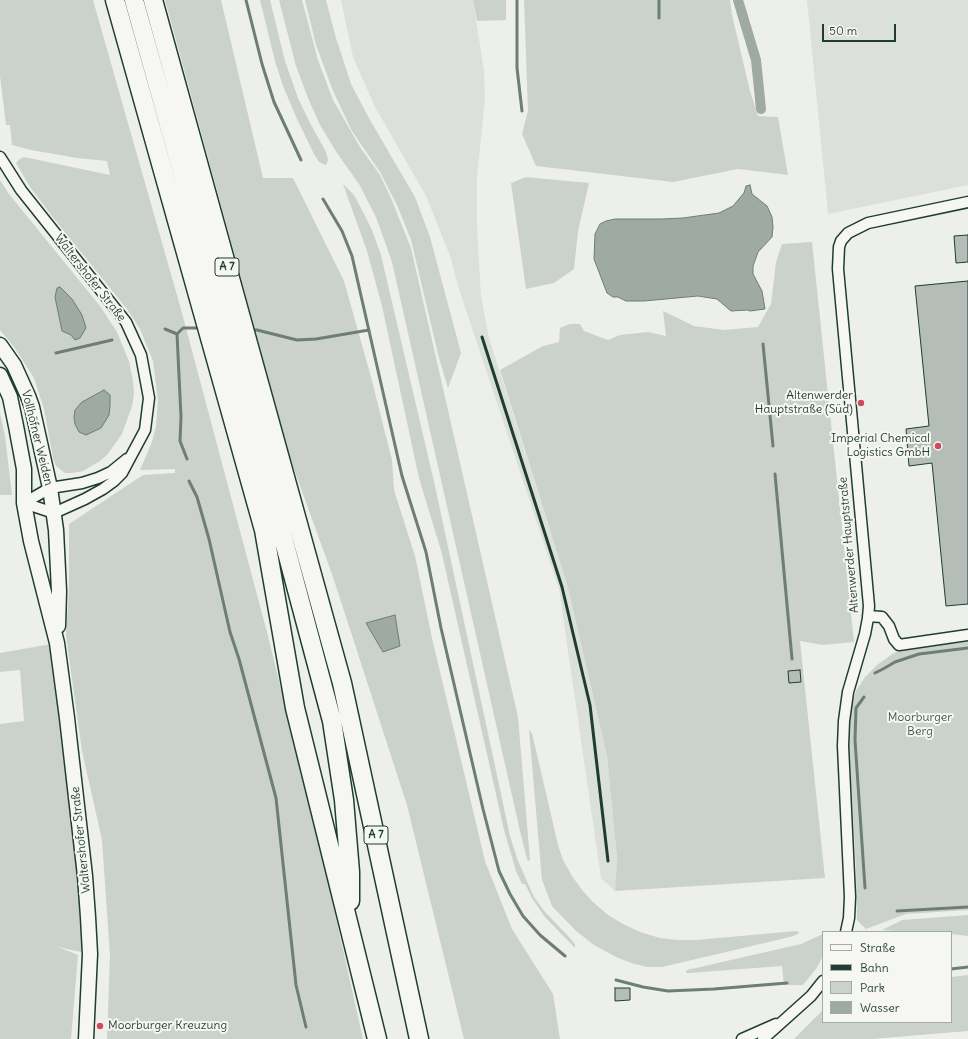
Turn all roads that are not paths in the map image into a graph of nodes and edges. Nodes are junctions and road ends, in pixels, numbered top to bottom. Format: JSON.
{"nodes":[{"id":1,"x":115,"y":0,"type":"edge"},
{"id":2,"x":134,"y":0,"type":"edge"},
{"id":3,"x":153,"y":0,"type":"edge"},
{"id":4,"x":0,"y":157,"type":"edge"},
{"id":5,"x":968,"y":202,"type":"edge"},
{"id":6,"x":0,"y":345,"type":"edge"},
{"id":7,"x":0,"y":375,"type":"edge"},
{"id":8,"x":131,"y":457,"type":"junction"},
{"id":9,"x":50,"y":488,"type":"junction"},
{"id":10,"x":24,"y":503,"type":"junction"},
{"id":11,"x":54,"y":513,"type":"junction"},
{"id":12,"x":868,"y":616,"type":"junction"},
{"id":13,"x":968,"y":636,"type":"edge"},
{"id":14,"x":57,"y":643,"type":"junction"},
{"id":15,"x":846,"y":931,"type":"edge"},
{"id":16,"x":352,"y":936,"type":"junction"},
{"id":17,"x":822,"y":982,"type":"edge"},
{"id":18,"x":781,"y":1022,"type":"junction"},
{"id":19,"x":86,"y":1039,"type":"edge"},
{"id":20,"x":377,"y":1039,"type":"edge"},
{"id":21,"x":419,"y":1039,"type":"edge"},
{"id":22,"x":742,"y":1039,"type":"edge"},
{"id":23,"x":762,"y":1039,"type":"edge"}],
"edges":[{"from":1,"to":16,"type":"highway","number":"A 7"},
{"from":2,"to":16,"type":"highway","number":"A 7"},
{"from":3,"to":21,"type":"highway","number":"A 7"},
{"from":4,"to":8,"type":"street","name":"Waltershofer Straße"},
{"from":5,"to":12,"type":"street","name":"Altenwerder Hauptstraße"},
{"from":6,"to":9,"type":"main road","name":"Vollhöfner Weiden"},
{"from":7,"to":10,"type":"main road","name":"Vollhöfner Weiden"},
{"from":8,"to":9,"type":"street","name":"Waltershofer Straße"},
{"from":8,"to":11,"type":"street","name":"Waltershofer Straße"},
{"from":9,"to":10,"type":"street","name":"Waltershofer Straße"},
{"from":9,"to":11,"type":"main road","name":"Vollhöfner Weiden"},
{"from":10,"to":11,"type":"street"},
{"from":10,"to":14,"type":"main road","name":"Waltershofer Straße"},
{"from":11,"to":14,"type":"main road","name":"Waltershofer Straße"},
{"from":12,"to":13,"type":"street"},
{"from":12,"to":15,"type":"street","name":"Altenwerder Hauptstraße"},
{"from":14,"to":19,"type":"main road","name":"Waltershofer Straße"},
{"from":16,"to":20,"type":"highway","number":"A 7"},
{"from":17,"to":18,"type":"street"},
{"from":18,"to":22,"type":"street"},
{"from":18,"to":23,"type":"street"}]}
